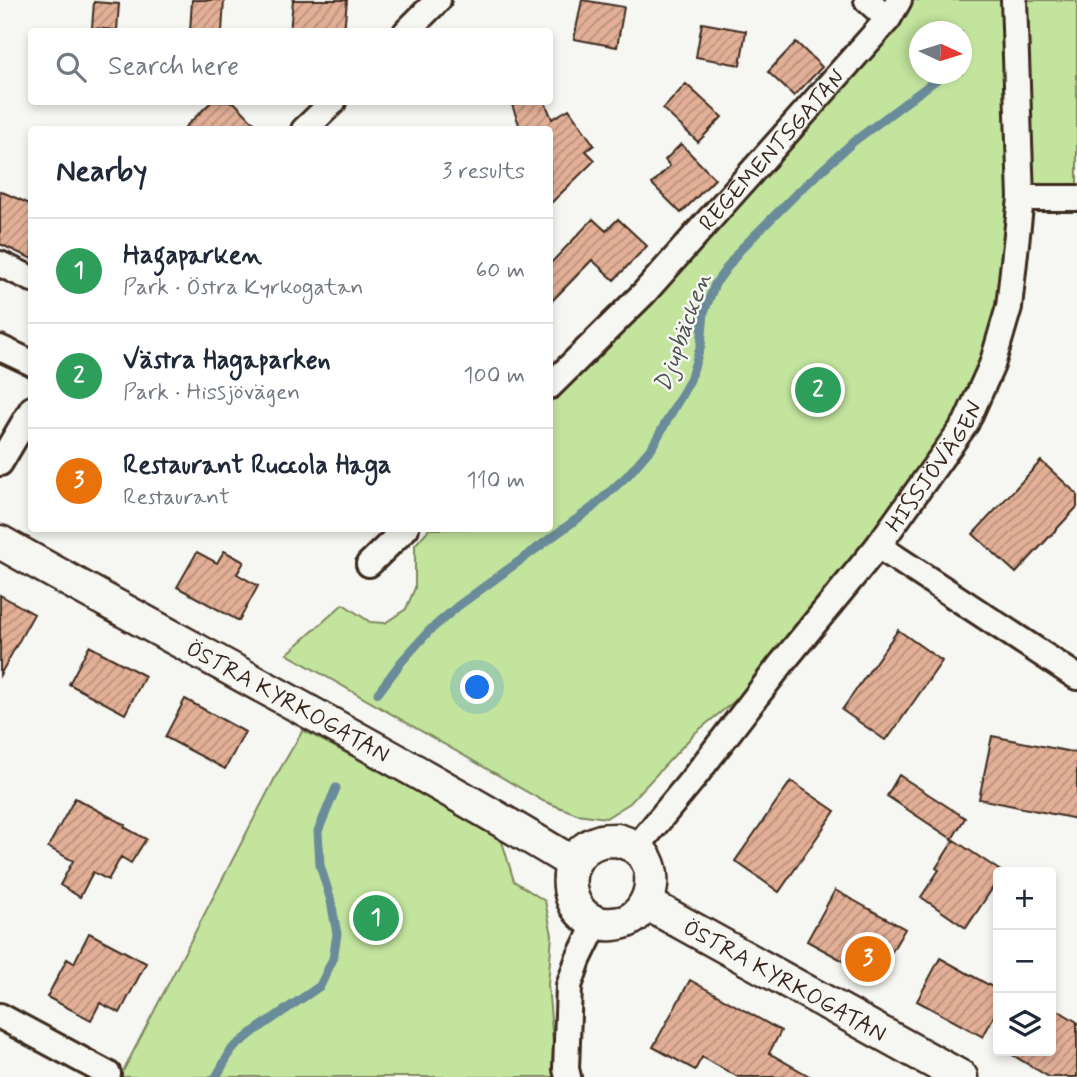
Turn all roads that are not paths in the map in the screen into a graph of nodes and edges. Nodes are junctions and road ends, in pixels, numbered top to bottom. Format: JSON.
{"nodes":[{"id":1,"x":438,"y":0,"type":"edge"},
{"id":2,"x":867,"y":0,"type":"edge"},
{"id":3,"x":1014,"y":0,"type":"edge"},
{"id":4,"x":893,"y":9,"type":"edge"},
{"id":5,"x":410,"y":28,"type":"edge"},
{"id":6,"x":330,"y":105,"type":"edge"},
{"id":7,"x":308,"y":126,"type":"edge"},
{"id":8,"x":1021,"y":198,"type":"junction"},
{"id":9,"x":1077,"y":198,"type":"edge"},
{"id":10,"x":0,"y":264,"type":"edge"},
{"id":11,"x":28,"y":277,"type":"edge"},
{"id":12,"x":0,"y":348,"type":"edge"},
{"id":13,"x":28,"y":361,"type":"edge"},
{"id":14,"x":553,"y":383,"type":"edge"},
{"id":15,"x":28,"y":416,"type":"edge"},
{"id":16,"x":0,"y":463,"type":"edge"},
{"id":17,"x":402,"y":532,"type":"edge"},
{"id":18,"x":0,"y":542,"type":"edge"},
{"id":19,"x":878,"y":546,"type":"junction"},
{"id":20,"x":369,"y":564,"type":"dead end"},
{"id":21,"x":1077,"y":677,"type":"edge"},
{"id":22,"x":636,"y":848,"type":"junction"},
{"id":23,"x":573,"y":863,"type":"junction"},
{"id":24,"x":646,"y":903,"type":"junction"},
{"id":25,"x":597,"y":921,"type":"junction"},
{"id":26,"x":0,"y":1016,"type":"edge"},
{"id":27,"x":107,"y":1075,"type":"edge"},
{"id":28,"x":568,"y":1077,"type":"edge"},
{"id":29,"x":961,"y":1077,"type":"edge"}],
"edges":[{"from":1,"to":5,"type":"street"},
{"from":2,"to":4,"type":"street"},
{"from":3,"to":8,"type":"street","name":"HISSJÖVÄGEN"},
{"from":4,"to":14,"type":"street","name":"REGEMENTSGATAN"},
{"from":6,"to":7,"type":"street"},
{"from":8,"to":9,"type":"street"},
{"from":8,"to":19,"type":"street","name":"HISSJÖVÄGEN"},
{"from":10,"to":11,"type":"street"},
{"from":12,"to":13,"type":"street"},
{"from":15,"to":16,"type":"street"},
{"from":17,"to":20,"type":"street"},
{"from":18,"to":23,"type":"street","name":"ÖSTRA KYRKOGATAN"},
{"from":19,"to":21,"type":"street"},
{"from":19,"to":22,"type":"street","name":"HISSJÖVÄGEN"},
{"from":22,"to":23,"type":"street"},
{"from":22,"to":24,"type":"street"},
{"from":23,"to":25,"type":"street"},
{"from":24,"to":25,"type":"street"},
{"from":24,"to":29,"type":"street","name":"ÖSTRA KYRKOGATAN"},
{"from":25,"to":28,"type":"street"},
{"from":26,"to":27,"type":"street"}]}
